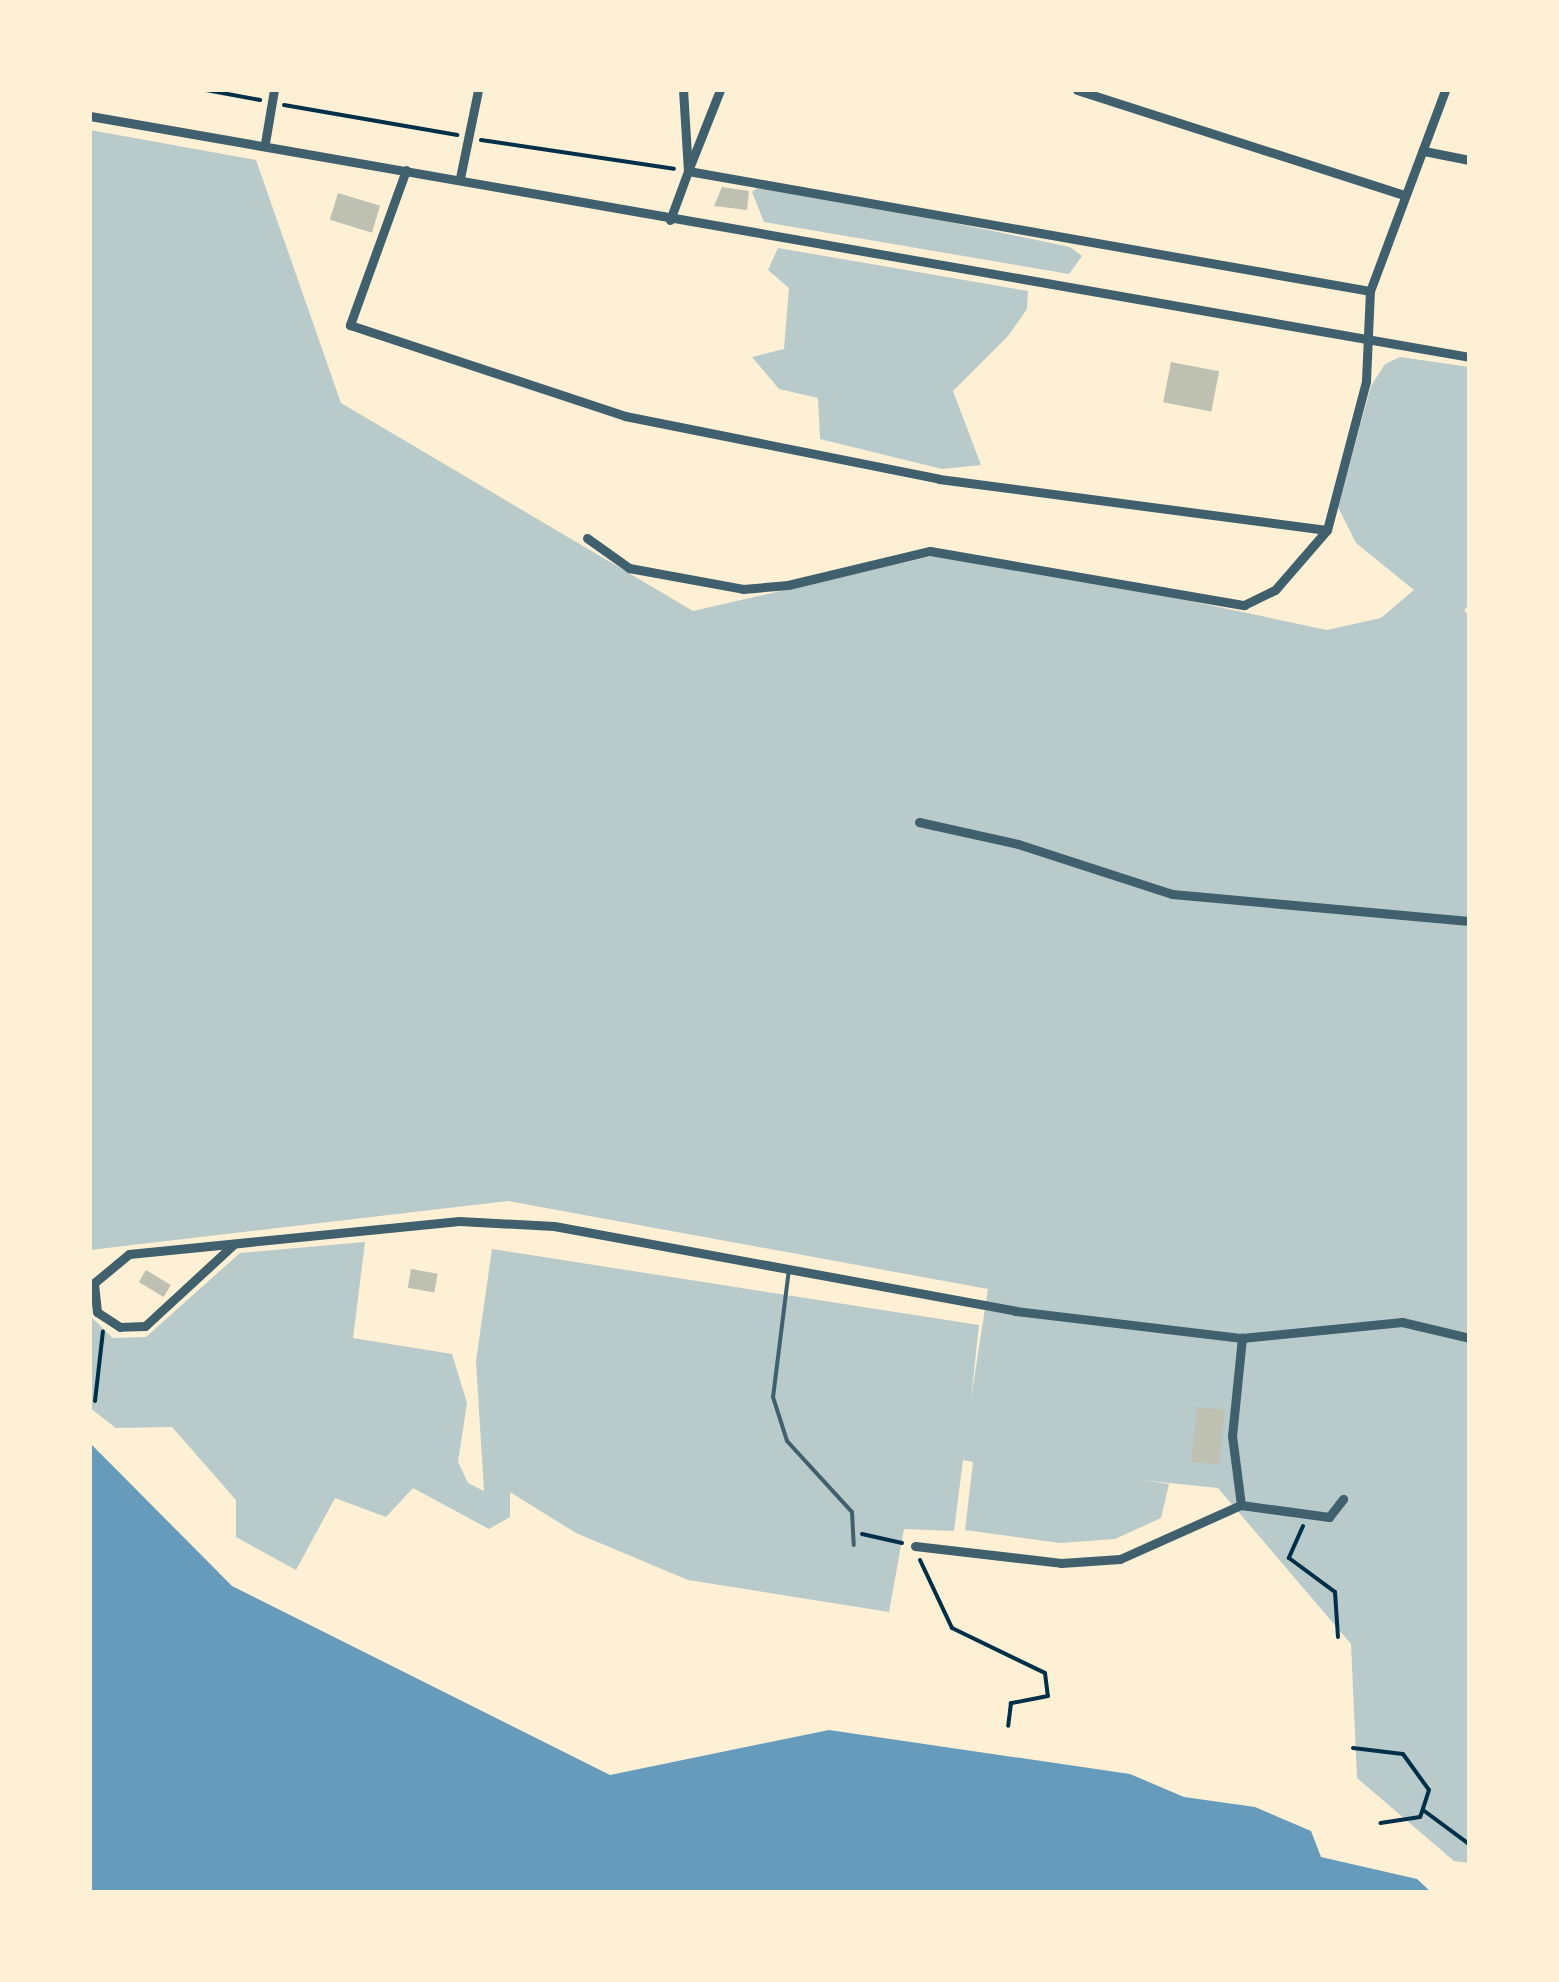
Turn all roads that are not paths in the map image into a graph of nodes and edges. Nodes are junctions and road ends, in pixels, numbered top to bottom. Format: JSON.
{"nodes":[{"id":1,"x":274,"y":90,"type":"edge"},
{"id":2,"x":478,"y":90,"type":"edge"},
{"id":3,"x":683,"y":90,"type":"edge"},
{"id":4,"x":719,"y":90,"type":"edge"},
{"id":5,"x":1078,"y":90,"type":"edge"},
{"id":6,"x":1445,"y":90,"type":"edge"},
{"id":7,"x":90,"y":116,"type":"edge"},
{"id":8,"x":265,"y":143,"type":"junction"},
{"id":9,"x":1424,"y":151,"type":"junction"},
{"id":10,"x":1469,"y":160,"type":"edge"},
{"id":11,"x":406,"y":170,"type":"junction"},
{"id":12,"x":688,"y":171,"type":"junction"},
{"id":13,"x":460,"y":178,"type":"junction"},
{"id":14,"x":1404,"y":196,"type":"junction"},
{"id":15,"x":670,"y":220,"type":"junction"},
{"id":16,"x":1370,"y":291,"type":"junction"},
{"id":17,"x":1368,"y":336,"type":"junction"},
{"id":18,"x":1469,"y":357,"type":"edge"},
{"id":19,"x":1326,"y":530,"type":"junction"},
{"id":20,"x":587,"y":538,"type":"dead end"},
{"id":21,"x":918,"y":822,"type":"dead end"},
{"id":22,"x":1469,"y":922,"type":"edge"},
{"id":23,"x":234,"y":1244,"type":"junction"},
{"id":24,"x":789,"y":1269,"type":"junction"},
{"id":25,"x":1242,"y":1338,"type":"junction"},
{"id":26,"x":1469,"y":1338,"type":"edge"},
{"id":27,"x":1343,"y":1498,"type":"dead end"},
{"id":28,"x":1241,"y":1505,"type":"junction"},
{"id":29,"x":854,"y":1545,"type":"dead end"},
{"id":30,"x":915,"y":1546,"type":"road end"}],
"edges":[{"from":1,"to":8,"type":"street"},
{"from":2,"to":13,"type":"street"},
{"from":3,"to":12,"type":"street"},
{"from":4,"to":12,"type":"street"},
{"from":5,"to":14,"type":"street"},
{"from":6,"to":9,"type":"street"},
{"from":7,"to":8,"type":"street"},
{"from":8,"to":11,"type":"street"},
{"from":9,"to":10,"type":"street"},
{"from":9,"to":14,"type":"street"},
{"from":11,"to":13,"type":"street"},
{"from":11,"to":19,"type":"street"},
{"from":12,"to":15,"type":"street"},
{"from":12,"to":16,"type":"street"},
{"from":13,"to":15,"type":"street"},
{"from":14,"to":16,"type":"street"},
{"from":15,"to":17,"type":"street"},
{"from":16,"to":17,"type":"street"},
{"from":17,"to":18,"type":"street"},
{"from":17,"to":19,"type":"street"},
{"from":19,"to":20,"type":"street"},
{"from":21,"to":22,"type":"street"},
{"from":23,"to":23,"type":"street"},
{"from":23,"to":24,"type":"street"},
{"from":24,"to":25,"type":"street"},
{"from":24,"to":29,"type":"lane"},
{"from":25,"to":26,"type":"street"},
{"from":25,"to":28,"type":"street"},
{"from":27,"to":28,"type":"street"},
{"from":28,"to":30,"type":"street"}]}
